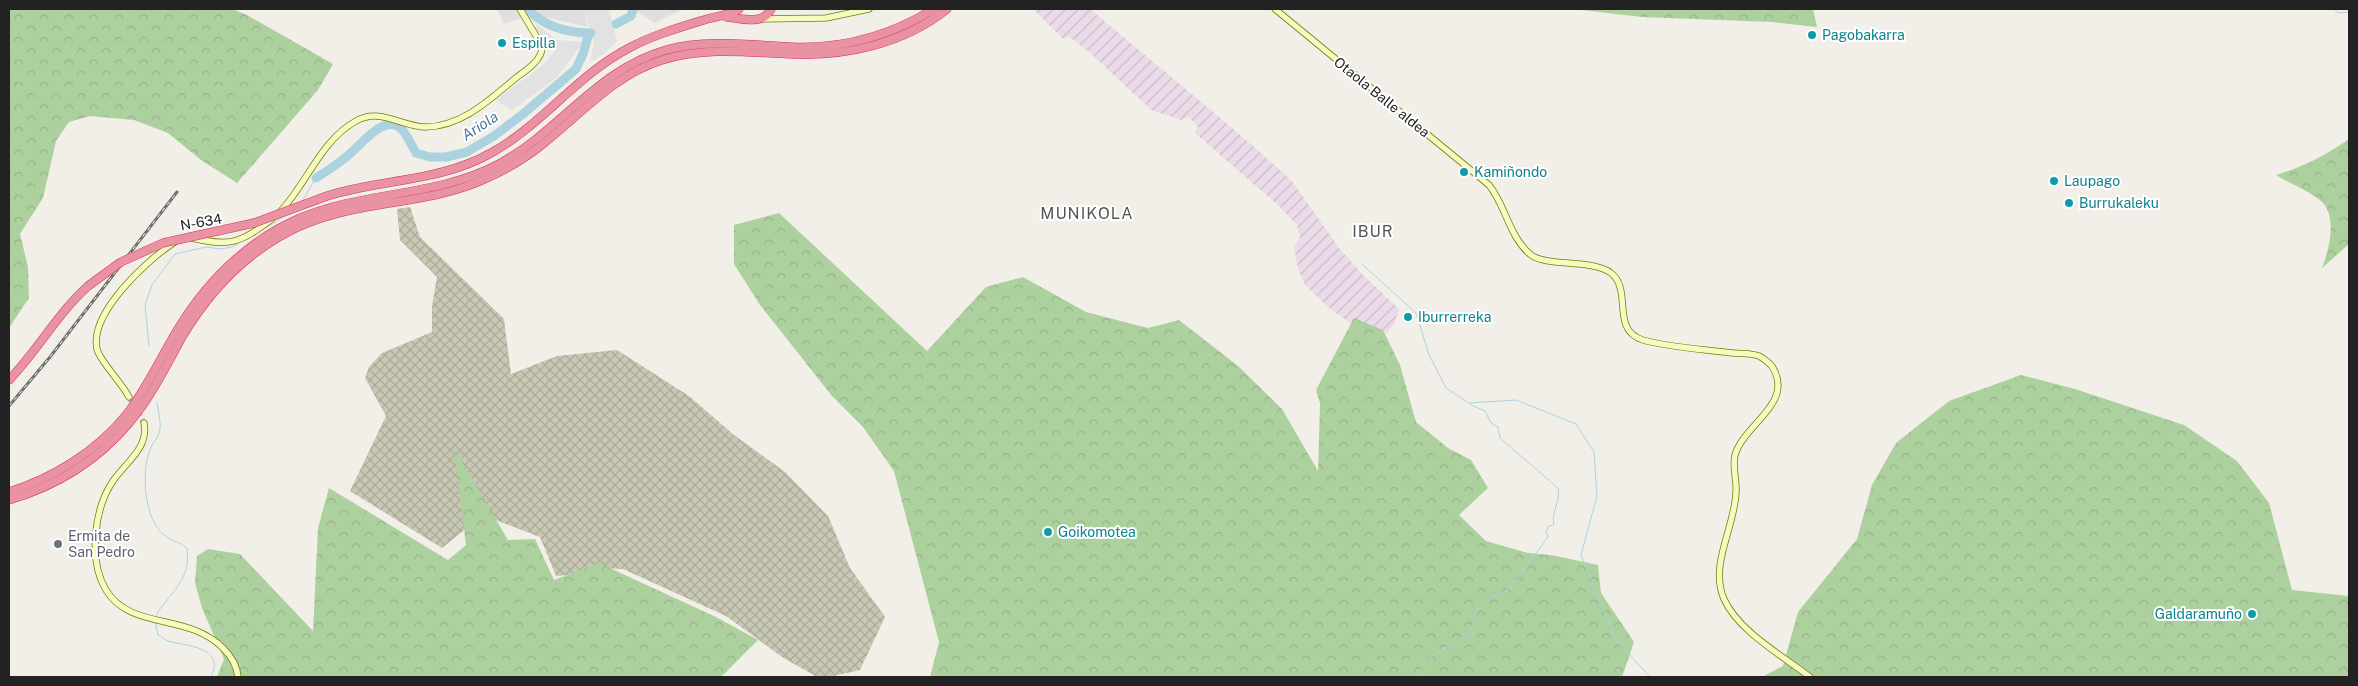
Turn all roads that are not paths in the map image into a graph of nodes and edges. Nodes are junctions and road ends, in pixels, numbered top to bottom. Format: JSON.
{"nodes":[{"id":1,"x":520,"y":9,"type":"edge"},
{"id":2,"x":727,"y":9,"type":"edge"},
{"id":3,"x":740,"y":9,"type":"edge"},
{"id":4,"x":771,"y":9,"type":"edge"},
{"id":5,"x":869,"y":9,"type":"edge"},
{"id":6,"x":934,"y":9,"type":"edge"},
{"id":7,"x":947,"y":9,"type":"edge"},
{"id":8,"x":1275,"y":9,"type":"edge"},
{"id":9,"x":721,"y":16,"type":"junction"},
{"id":10,"x":781,"y":17,"type":"junction"},
{"id":11,"x":749,"y":18,"type":"junction"},
{"id":12,"x":762,"y":19,"type":"junction"},
{"id":13,"x":707,"y":20,"type":"junction"},
{"id":14,"x":624,"y":73,"type":"junction"},
{"id":15,"x":601,"y":89,"type":"junction"},
{"id":16,"x":9,"y":380,"type":"edge"},
{"id":17,"x":129,"y":397,"type":"tunnel mouth"},
{"id":18,"x":144,"y":422,"type":"tunnel mouth"},
{"id":19,"x":9,"y":492,"type":"edge"},
{"id":20,"x":9,"y":500,"type":"edge"},
{"id":21,"x":238,"y":677,"type":"edge"},
{"id":22,"x":1810,"y":677,"type":"edge"}],
"edges":[{"from":1,"to":17,"type":"street"},
{"from":2,"to":13,"type":"highway"},
{"from":3,"to":9,"type":"highway"},
{"from":3,"to":11,"type":"highway"},
{"from":4,"to":10,"type":"street"},
{"from":4,"to":12,"type":"highway"},
{"from":5,"to":10,"type":"street"},
{"from":6,"to":14,"type":"highway"},
{"from":7,"to":14,"type":"highway"},
{"from":8,"to":22,"type":"street","name":"Otaola Balle aldea"},
{"from":9,"to":11,"type":"highway"},
{"from":9,"to":13,"type":"highway"},
{"from":10,"to":12,"type":"street"},
{"from":11,"to":12,"type":"highway"},
{"from":13,"to":16,"type":"highway","name":"N-634","bridge":true},
{"from":14,"to":15,"type":"highway"},
{"from":15,"to":19,"type":"highway"},
{"from":15,"to":20,"type":"highway"},
{"from":18,"to":21,"type":"street"}]}
